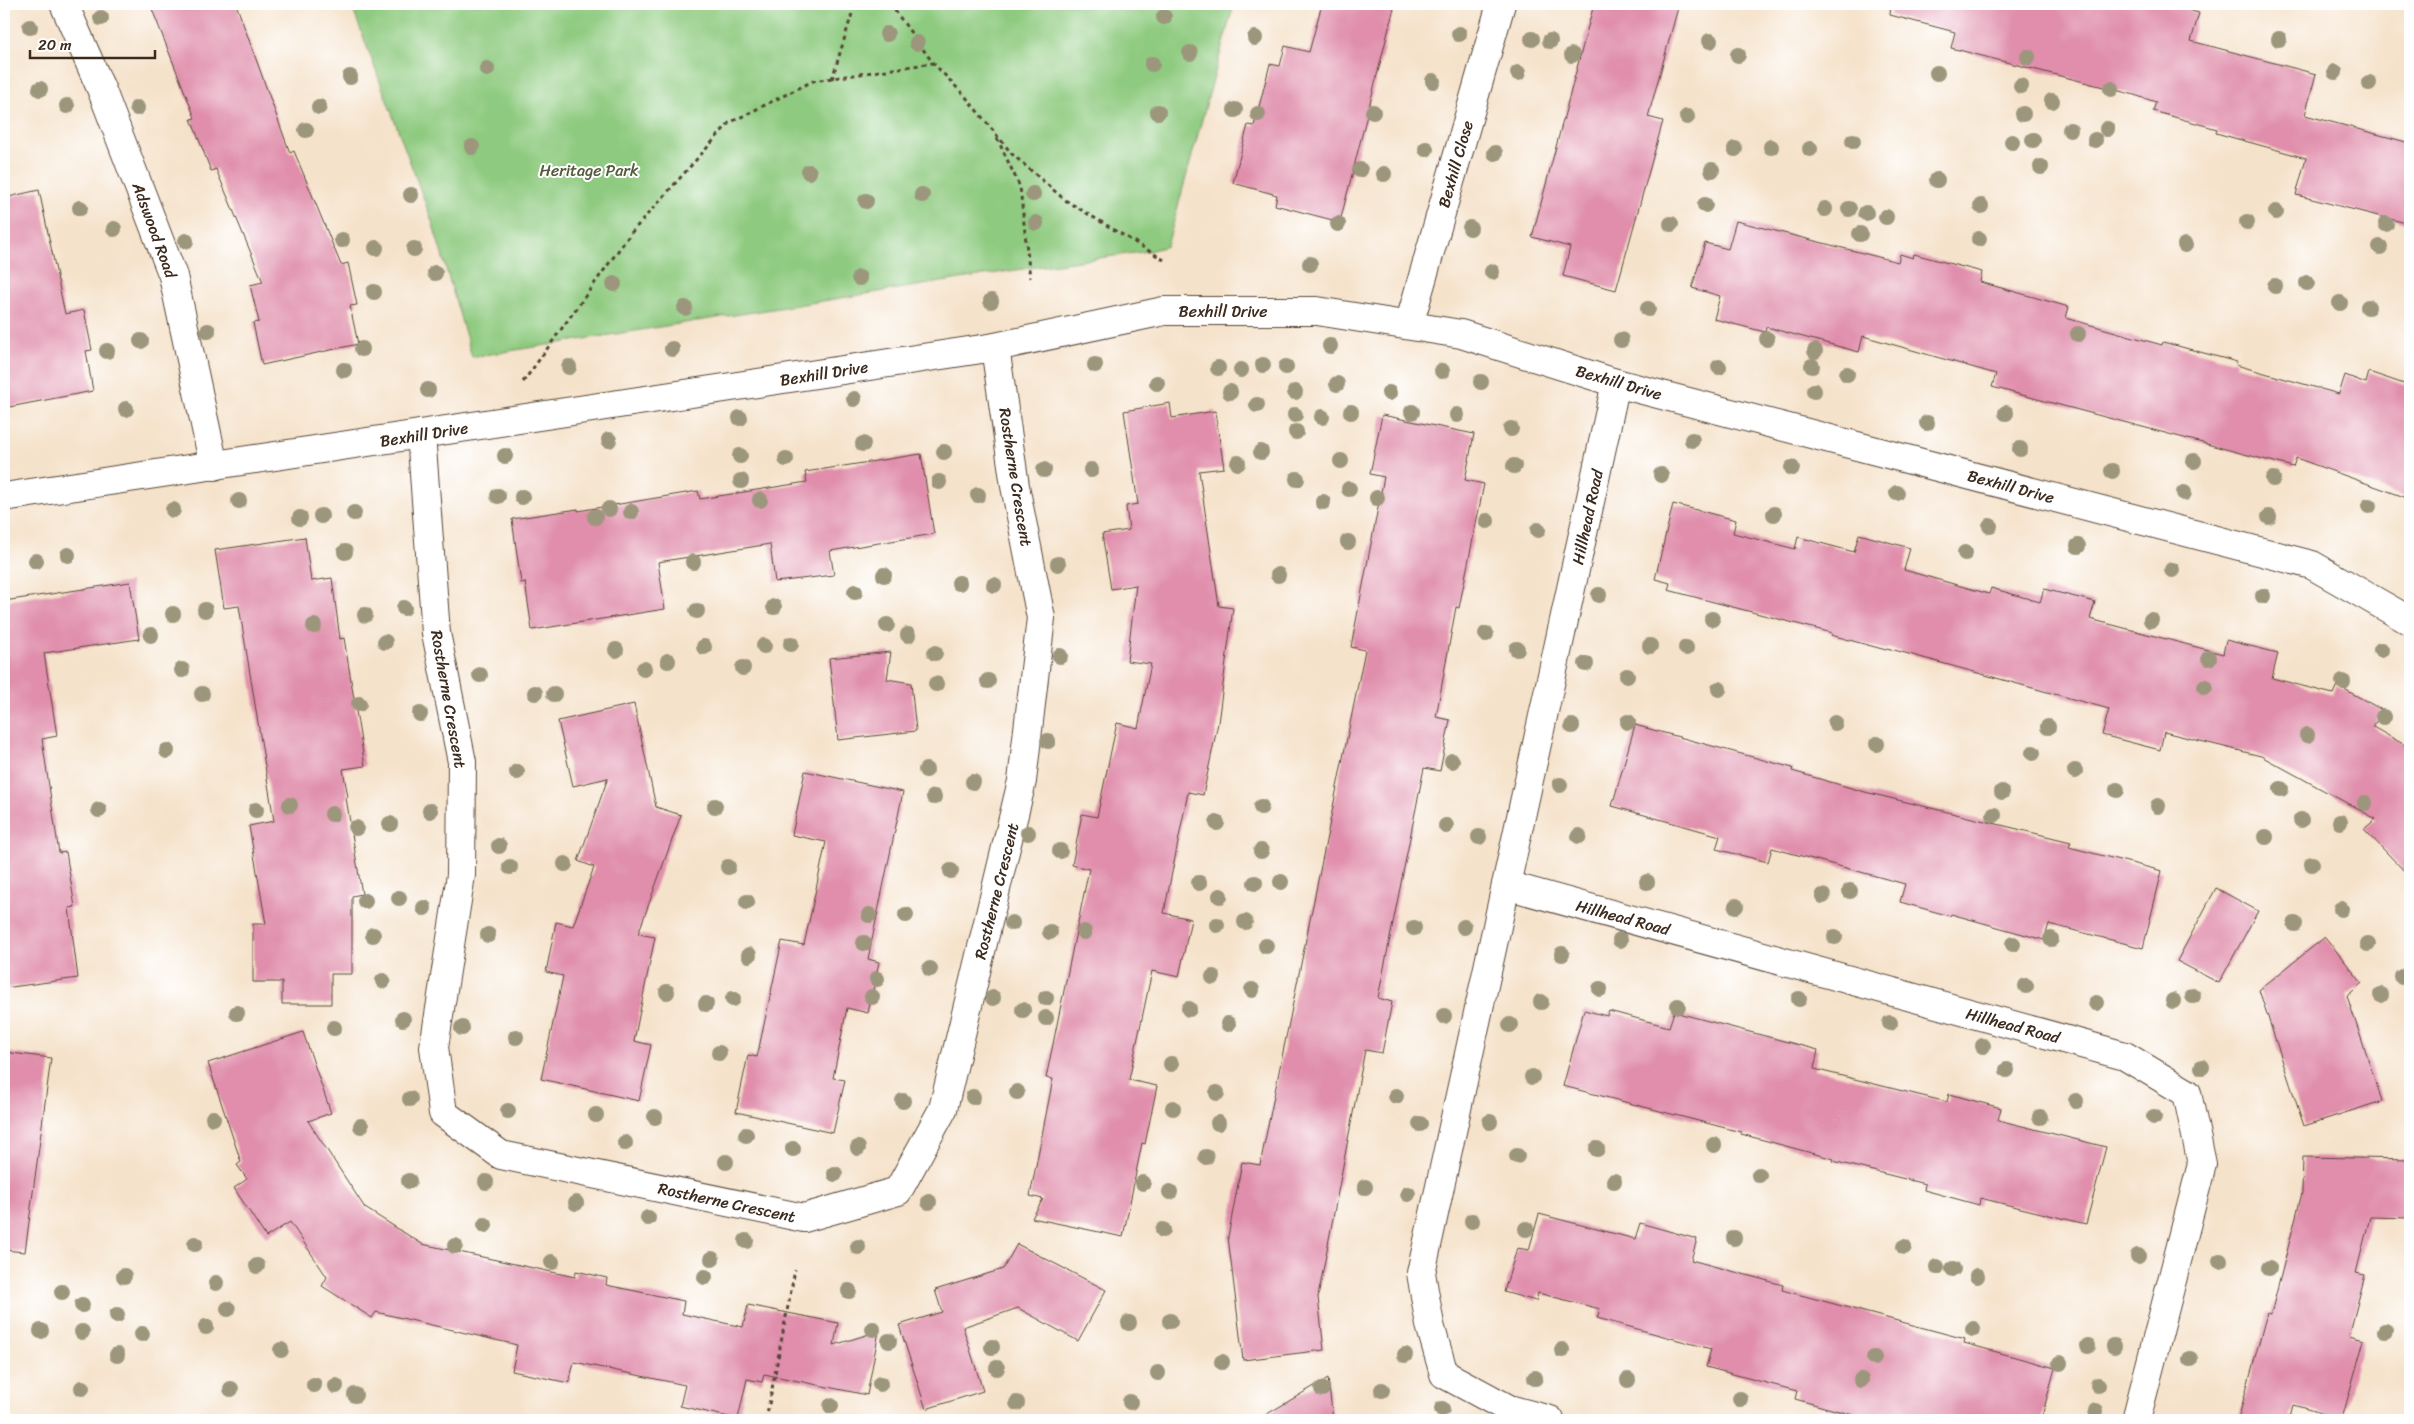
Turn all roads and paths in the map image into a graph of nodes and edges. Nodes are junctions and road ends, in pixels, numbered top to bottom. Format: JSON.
{"nodes":[{"id":1,"x":64,"y":4,"type":"edge"},
{"id":2,"x":855,"y":4,"type":"edge"},
{"id":3,"x":890,"y":4,"type":"edge"},
{"id":4,"x":1501,"y":4,"type":"edge"},
{"id":5,"x":933,"y":63,"type":"junction"},
{"id":6,"x":832,"y":79,"type":"junction"},
{"id":7,"x":994,"y":133,"type":"junction"},
{"id":8,"x":1164,"y":260,"type":"dead end"},
{"id":9,"x":1030,"y":278,"type":"dead end"},
{"id":10,"x":1409,"y":325,"type":"junction"},
{"id":11,"x":995,"y":347,"type":"junction"},
{"id":12,"x":1616,"y":383,"type":"junction"},
{"id":13,"x":494,"y":423,"type":"junction"},
{"id":14,"x":421,"y":434,"type":"junction"},
{"id":15,"x":214,"y":466,"type":"junction"},
{"id":16,"x":4,"y":497,"type":"edge"},
{"id":17,"x":2410,"y":621,"type":"edge"},
{"id":18,"x":1506,"y":885,"type":"junction"},
{"id":19,"x":795,"y":1270,"type":"dead end"},
{"id":20,"x":766,"y":1420,"type":"edge"},
{"id":21,"x":1550,"y":1420,"type":"edge"},
{"id":22,"x":2136,"y":1420,"type":"edge"}],
"edges":[{"from":1,"to":15,"type":"street","name":"Adswood Road"},
{"from":2,"to":6,"type":"path"},
{"from":3,"to":5,"type":"path"},
{"from":4,"to":10,"type":"street","name":"Bexhill Close"},
{"from":5,"to":6,"type":"path"},
{"from":5,"to":7,"type":"path"},
{"from":6,"to":13,"type":"path"},
{"from":7,"to":8,"type":"path"},
{"from":7,"to":9,"type":"path"},
{"from":10,"to":11,"type":"street","name":"Bexhill Drive"},
{"from":10,"to":12,"type":"street","name":"Bexhill Drive"},
{"from":11,"to":13,"type":"street","name":"Bexhill Drive"},
{"from":11,"to":14,"type":"street","name":"Rostherne Crescent"},
{"from":12,"to":17,"type":"street","name":"Bexhill Drive"},
{"from":12,"to":18,"type":"street","name":"Hillhead Road"},
{"from":13,"to":14,"type":"street","name":"Bexhill Drive"},
{"from":14,"to":15,"type":"street","name":"Bexhill Drive"},
{"from":15,"to":16,"type":"street","name":"Bexhill Drive"},
{"from":18,"to":21,"type":"street","name":"Hillhead Road"},
{"from":18,"to":22,"type":"street","name":"Hillhead Road"},
{"from":19,"to":20,"type":"path"}]}
